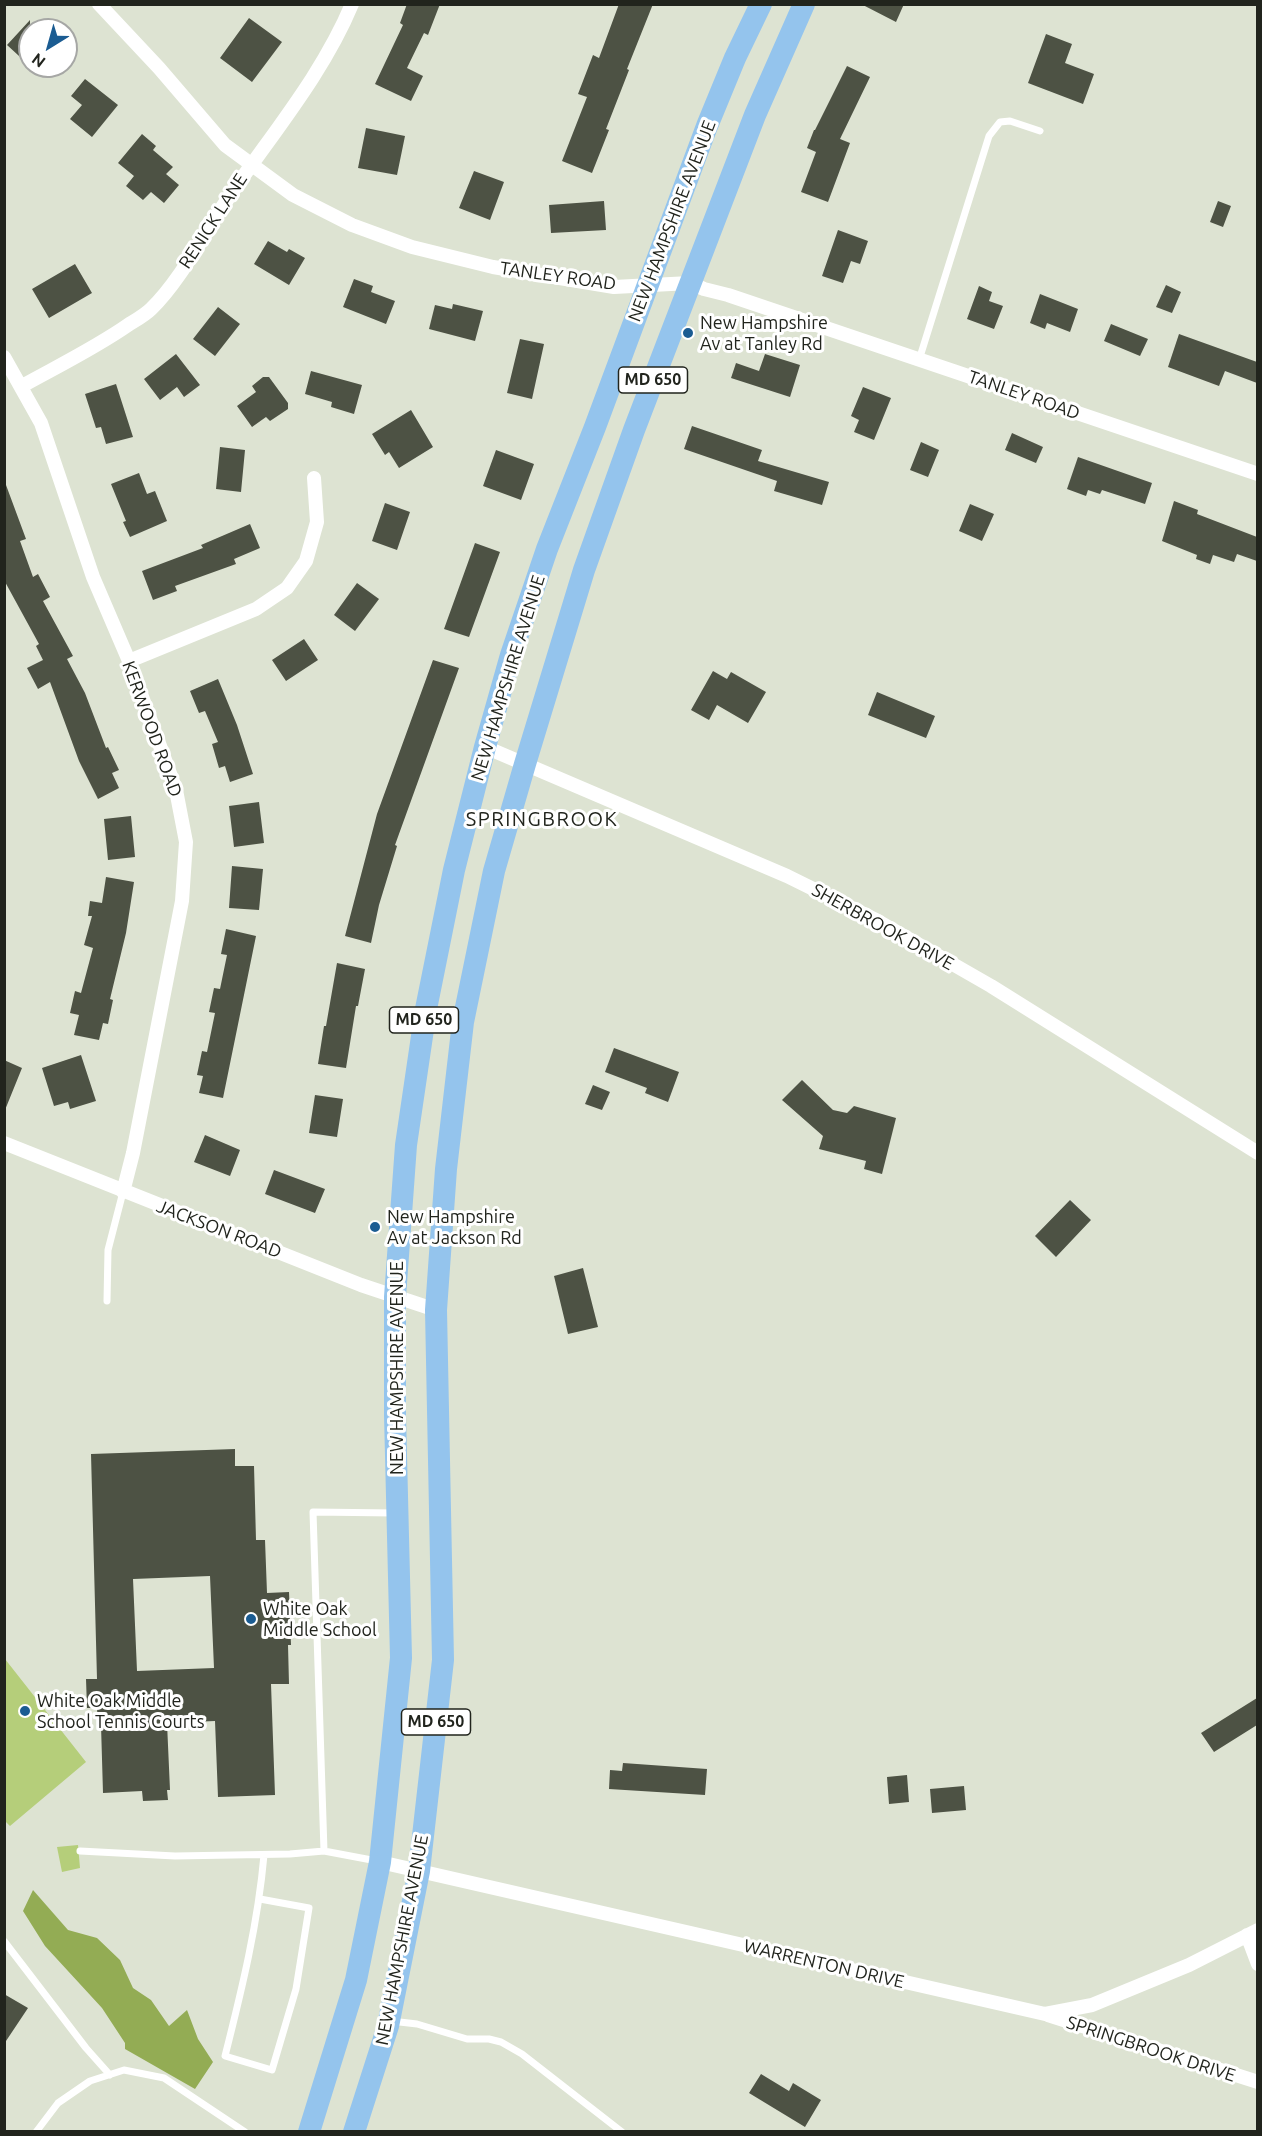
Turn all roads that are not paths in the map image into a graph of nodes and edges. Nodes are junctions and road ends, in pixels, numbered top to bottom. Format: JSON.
{"nodes":[{"id":1,"x":99,"y":4,"type":"edge"},
{"id":2,"x":352,"y":4,"type":"edge"},
{"id":3,"x":761,"y":4,"type":"edge"},
{"id":4,"x":804,"y":4,"type":"edge"},
{"id":5,"x":1040,"y":131,"type":"dead end"},
{"id":6,"x":250,"y":165,"type":"junction"},
{"id":7,"x":690,"y":283,"type":"junction"},
{"id":8,"x":647,"y":285,"type":"junction"},
{"id":9,"x":4,"y":357,"type":"edge"},
{"id":10,"x":919,"y":360,"type":"junction"},
{"id":11,"x":22,"y":386,"type":"junction"},
{"id":12,"x":1257,"y":474,"type":"edge"},
{"id":13,"x":314,"y":478,"type":"dead end"},
{"id":14,"x":129,"y":661,"type":"junction"},
{"id":15,"x":485,"y":747,"type":"junction"},
{"id":16,"x":525,"y":764,"type":"junction"},
{"id":17,"x":4,"y":1143,"type":"edge"},
{"id":18,"x":1257,"y":1153,"type":"edge"},
{"id":19,"x":123,"y":1192,"type":"junction"},
{"id":20,"x":395,"y":1297,"type":"junction"},
{"id":21,"x":107,"y":1301,"type":"dead end"},
{"id":22,"x":436,"y":1310,"type":"junction"},
{"id":23,"x":397,"y":1513,"type":"junction"},
{"id":24,"x":80,"y":1851,"type":"dead end"},
{"id":25,"x":324,"y":1851,"type":"junction"},
{"id":26,"x":264,"y":1855,"type":"junction"},
{"id":27,"x":380,"y":1862,"type":"junction"},
{"id":28,"x":419,"y":1871,"type":"junction"},
{"id":29,"x":260,"y":1899,"type":"junction"},
{"id":30,"x":1252,"y":1933,"type":"edge"},
{"id":31,"x":4,"y":1941,"type":"edge"},
{"id":32,"x":1257,"y":1964,"type":"edge"},
{"id":33,"x":1045,"y":2014,"type":"junction"},
{"id":34,"x":389,"y":2021,"type":"junction"},
{"id":35,"x":110,"y":2075,"type":"junction"},
{"id":36,"x":1257,"y":2082,"type":"edge"},
{"id":37,"x":36,"y":2132,"type":"edge"},
{"id":38,"x":245,"y":2132,"type":"edge"},
{"id":39,"x":309,"y":2132,"type":"edge"},
{"id":40,"x":354,"y":2132,"type":"edge"},
{"id":41,"x":622,"y":2132,"type":"edge"}],
"edges":[{"from":1,"to":6,"type":"street","name":"TANLEY ROAD"},
{"from":2,"to":6,"type":"street","name":"RENICK LANE"},
{"from":3,"to":8,"type":"main road","name":"NEW HAMPSHIRE AVENUE","number":"MD 650"},
{"from":4,"to":7,"type":"main road","name":"NEW HAMPSHIRE AVENUE","number":"MD 650"},
{"from":5,"to":10,"type":"lane"},
{"from":6,"to":8,"type":"street","name":"TANLEY ROAD"},
{"from":6,"to":11,"type":"street","name":"RENICK LANE"},
{"from":7,"to":8,"type":"street","name":"TANLEY ROAD"},
{"from":7,"to":10,"type":"street","name":"TANLEY ROAD"},
{"from":7,"to":16,"type":"main road","name":"NEW HAMPSHIRE AVENUE","number":"MD 650"},
{"from":8,"to":15,"type":"main road","name":"NEW HAMPSHIRE AVENUE","number":"MD 650"},
{"from":9,"to":11,"type":"street","name":"KERWOOD ROAD"},
{"from":10,"to":12,"type":"street","name":"TANLEY ROAD"},
{"from":11,"to":14,"type":"street","name":"KERWOOD ROAD"},
{"from":13,"to":14,"type":"street"},
{"from":14,"to":19,"type":"street","name":"KERWOOD ROAD"},
{"from":15,"to":16,"type":"street","name":"SHERBROOK DRIVE"},
{"from":15,"to":20,"type":"main road","name":"NEW HAMPSHIRE AVENUE","number":"MD 650"},
{"from":16,"to":18,"type":"street","name":"SHERBROOK DRIVE"},
{"from":16,"to":22,"type":"main road","name":"NEW HAMPSHIRE AVENUE","number":"MD 650"},
{"from":17,"to":19,"type":"street","name":"JACKSON ROAD"},
{"from":19,"to":20,"type":"street","name":"JACKSON ROAD"},
{"from":19,"to":21,"type":"lane"},
{"from":20,"to":22,"type":"street","name":"JACKSON ROAD"},
{"from":20,"to":23,"type":"main road","name":"NEW HAMPSHIRE AVENUE","number":"MD 650"},
{"from":22,"to":28,"type":"main road","name":"NEW HAMPSHIRE AVENUE","number":"MD 650"},
{"from":23,"to":25,"type":"lane"},
{"from":23,"to":27,"type":"main road","name":"NEW HAMPSHIRE AVENUE","number":"MD 650"},
{"from":24,"to":26,"type":"lane"},
{"from":25,"to":26,"type":"lane"},
{"from":25,"to":27,"type":"lane"},
{"from":26,"to":29,"type":"lane"},
{"from":27,"to":28,"type":"street","name":"WARRENTON DRIVE"},
{"from":27,"to":39,"type":"main road","name":"NEW HAMPSHIRE AVENUE","number":"MD 650"},
{"from":28,"to":33,"type":"street","name":"WARRENTON DRIVE"},
{"from":28,"to":34,"type":"main road","name":"NEW HAMPSHIRE AVENUE","number":"MD 650"},
{"from":29,"to":29,"type":"lane"},
{"from":30,"to":32,"type":"street"},
{"from":30,"to":33,"type":"street","name":"WARRENTON DRIVE"},
{"from":31,"to":35,"type":"lane"},
{"from":33,"to":36,"type":"street","name":"SPRINGBROOK DRIVE"},
{"from":34,"to":40,"type":"main road","name":"NEW HAMPSHIRE AVENUE","number":"MD 650"},
{"from":34,"to":41,"type":"lane"},
{"from":35,"to":37,"type":"lane"},
{"from":35,"to":38,"type":"lane"}]}
